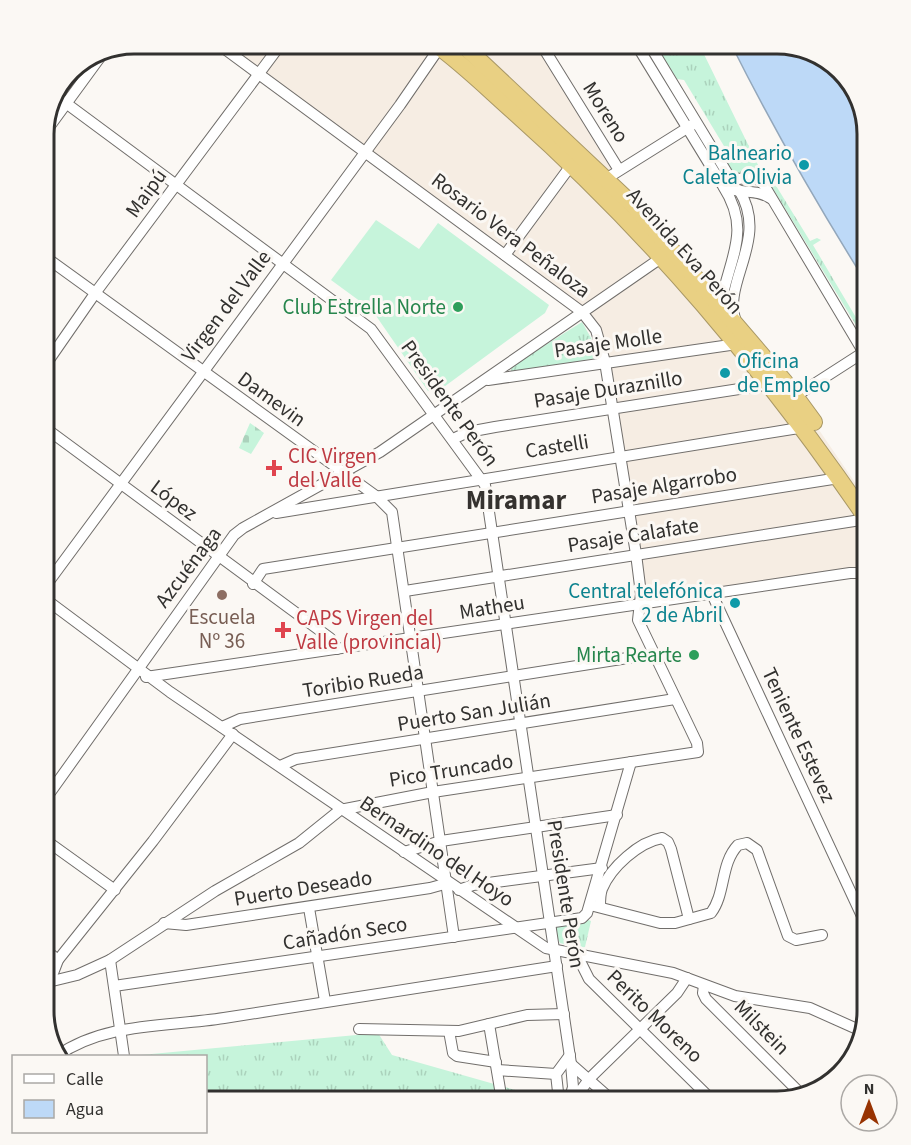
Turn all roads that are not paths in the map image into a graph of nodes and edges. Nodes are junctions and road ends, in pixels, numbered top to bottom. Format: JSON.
{"nodes":[{"id":1,"x":232,"y":54,"type":"edge"},
{"id":2,"x":273,"y":54,"type":"edge"},
{"id":3,"x":433,"y":54,"type":"edge"},
{"id":4,"x":449,"y":54,"type":"edge"},
{"id":5,"x":478,"y":54,"type":"edge"},
{"id":6,"x":545,"y":54,"type":"edge"},
{"id":7,"x":642,"y":54,"type":"edge"},
{"id":8,"x":655,"y":54,"type":"edge"},
{"id":9,"x":91,"y":67,"type":"edge"},
{"id":10,"x":259,"y":73,"type":"junction"},
{"id":11,"x":62,"y":101,"type":"edge"},
{"id":12,"x":700,"y":127,"type":"junction"},
{"id":13,"x":687,"y":128,"type":"junction"},
{"id":14,"x":366,"y":152,"type":"junction"},
{"id":15,"x":572,"y":164,"type":"junction"},
{"id":16,"x":607,"y":178,"type":"junction"},
{"id":17,"x":725,"y":179,"type":"junction"},
{"id":18,"x":177,"y":184,"type":"junction"},
{"id":19,"x":741,"y":193,"type":"junction"},
{"id":20,"x":773,"y":200,"type":"junction"},
{"id":21,"x":750,"y":213,"type":"junction"},
{"id":22,"x":505,"y":255,"type":"junction"},
{"id":23,"x":662,"y":258,"type":"junction"},
{"id":24,"x":54,"y":263,"type":"edge"},
{"id":25,"x":282,"y":263,"type":"junction"},
{"id":26,"x":96,"y":292,"type":"junction"},
{"id":27,"x":691,"y":292,"type":"junction"},
{"id":28,"x":582,"y":312,"type":"junction"},
{"id":29,"x":730,"y":322,"type":"junction"},
{"id":30,"x":857,"y":340,"type":"edge"},
{"id":31,"x":54,"y":353,"type":"edge"},
{"id":32,"x":857,"y":360,"type":"edge"},
{"id":33,"x":605,"y":362,"type":"junction"},
{"id":34,"x":202,"y":372,"type":"junction"},
{"id":35,"x":485,"y":380,"type":"junction"},
{"id":36,"x":771,"y":384,"type":"junction"},
{"id":37,"x":790,"y":399,"type":"junction"},
{"id":38,"x":612,"y":407,"type":"junction"},
{"id":39,"x":435,"y":415,"type":"junction"},
{"id":40,"x":809,"y":425,"type":"junction"},
{"id":41,"x":54,"y":434,"type":"edge"},
{"id":42,"x":453,"y":439,"type":"junction"},
{"id":43,"x":621,"y":456,"type":"junction"},
{"id":44,"x":343,"y":474,"type":"junction"},
{"id":45,"x":481,"y":478,"type":"junction"},
{"id":46,"x":839,"y":478,"type":"junction"},
{"id":47,"x":120,"y":484,"type":"junction"},
{"id":48,"x":857,"y":484,"type":"edge"},
{"id":49,"x":376,"y":496,"type":"junction"},
{"id":50,"x":857,"y":504,"type":"edge"},
{"id":51,"x":629,"y":510,"type":"junction"},
{"id":52,"x":269,"y":513,"type":"junction"},
{"id":53,"x":857,"y":521,"type":"edge"},
{"id":54,"x":494,"y":532,"type":"junction"},
{"id":55,"x":398,"y":549,"type":"junction"},
{"id":56,"x":636,"y":554,"type":"junction"},
{"id":57,"x":218,"y":557,"type":"junction"},
{"id":58,"x":857,"y":573,"type":"edge"},
{"id":59,"x":54,"y":574,"type":"edge"},
{"id":60,"x":499,"y":576,"type":"junction"},
{"id":61,"x":253,"y":584,"type":"junction"},
{"id":62,"x":405,"y":591,"type":"junction"},
{"id":63,"x":711,"y":592,"type":"junction"},
{"id":64,"x":640,"y":603,"type":"junction"},
{"id":65,"x":54,"y":605,"type":"edge"},
{"id":66,"x":506,"y":625,"type":"junction"},
{"id":67,"x":411,"y":639,"type":"junction"},
{"id":68,"x":337,"y":649,"type":"junction"},
{"id":69,"x":653,"y":654,"type":"junction"},
{"id":70,"x":138,"y":668,"type":"junction"},
{"id":71,"x":149,"y":676,"type":"junction"},
{"id":72,"x":513,"y":677,"type":"junction"},
{"id":73,"x":125,"y":688,"type":"junction"},
{"id":74,"x":418,"y":692,"type":"junction"},
{"id":75,"x":675,"y":699,"type":"junction"},
{"id":76,"x":520,"y":725,"type":"junction"},
{"id":77,"x":222,"y":727,"type":"junction"},
{"id":78,"x":233,"y":734,"type":"junction"},
{"id":79,"x":425,"y":740,"type":"junction"},
{"id":80,"x":698,"y":752,"type":"joint"},
{"id":81,"x":631,"y":762,"type":"junction"},
{"id":82,"x":280,"y":766,"type":"junction"},
{"id":83,"x":529,"y":778,"type":"junction"},
{"id":84,"x":54,"y":787,"type":"edge"},
{"id":85,"x":433,"y":792,"type":"junction"},
{"id":86,"x":340,"y":810,"type":"junction"},
{"id":87,"x":617,"y":815,"type":"junction"},
{"id":88,"x":536,"y":826,"type":"junction"},
{"id":89,"x":441,"y":842,"type":"junction"},
{"id":90,"x":54,"y":846,"type":"edge"},
{"id":91,"x":404,"y":852,"type":"junction"},
{"id":92,"x":602,"y":868,"type":"junction"},
{"id":93,"x":544,"y":875,"type":"junction"},
{"id":94,"x":448,"y":883,"type":"junction"},
{"id":95,"x":115,"y":890,"type":"junction"},
{"id":96,"x":459,"y":890,"type":"junction"},
{"id":97,"x":595,"y":906,"type":"junction"},
{"id":98,"x":857,"y":906,"type":"edge"},
{"id":99,"x":309,"y":908,"type":"junction"},
{"id":100,"x":689,"y":919,"type":"junction"},
{"id":101,"x":164,"y":923,"type":"junction"},
{"id":102,"x":550,"y":923,"type":"junction"},
{"id":103,"x":517,"y":928,"type":"junction"},
{"id":104,"x":822,"y":935,"type":"dead end"},
{"id":105,"x":454,"y":937,"type":"junction"},
{"id":106,"x":555,"y":951,"type":"junction"},
{"id":107,"x":576,"y":953,"type":"junction"},
{"id":108,"x":54,"y":957,"type":"edge"},
{"id":109,"x":317,"y":957,"type":"junction"},
{"id":110,"x":58,"y":960,"type":"junction"},
{"id":111,"x":110,"y":960,"type":"junction"},
{"id":112,"x":558,"y":966,"type":"junction"},
{"id":113,"x":54,"y":967,"type":"edge"},
{"id":114,"x":687,"y":978,"type":"junction"},
{"id":115,"x":54,"y":980,"type":"edge"},
{"id":116,"x":704,"y":985,"type":"junction"},
{"id":117,"x":114,"y":986,"type":"junction"},
{"id":118,"x":325,"y":1001,"type":"junction"},
{"id":119,"x":564,"y":1014,"type":"junction"},
{"id":120,"x":489,"y":1024,"type":"junction"},
{"id":121,"x":640,"y":1028,"type":"junction"},
{"id":122,"x":855,"y":1028,"type":"edge"},
{"id":123,"x":360,"y":1029,"type":"dead end"},
{"id":124,"x":119,"y":1031,"type":"junction"},
{"id":125,"x":449,"y":1031,"type":"junction"},
{"id":126,"x":66,"y":1051,"type":"edge"},
{"id":127,"x":124,"y":1055,"type":"edge"},
{"id":128,"x":571,"y":1059,"type":"junction"},
{"id":129,"x":496,"y":1066,"type":"junction"},
{"id":130,"x":556,"y":1074,"type":"junction"},
{"id":131,"x":590,"y":1078,"type":"junction"},
{"id":132,"x":795,"y":1088,"type":"edge"},
{"id":133,"x":500,"y":1091,"type":"edge"},
{"id":134,"x":558,"y":1091,"type":"edge"},
{"id":135,"x":572,"y":1091,"type":"edge"},
{"id":136,"x":579,"y":1091,"type":"edge"},
{"id":137,"x":603,"y":1091,"type":"edge"},
{"id":138,"x":703,"y":1091,"type":"edge"}],
"edges":[{"from":1,"to":10,"type":"street","name":"Rosario Vera Peñaloza"},
{"from":2,"to":10,"type":"street","name":"Maipú"},
{"from":3,"to":14,"type":"street","name":"Virgen del Valle"},
{"from":4,"to":15,"type":"highway","name":"Avenida Eva Perón"},
{"from":5,"to":16,"type":"highway","name":"Avenida Eva Perón"},
{"from":6,"to":16,"type":"street","name":"Moreno"},
{"from":7,"to":13,"type":"street"},
{"from":8,"to":12,"type":"street"},
{"from":9,"to":11,"type":"street"},
{"from":10,"to":14,"type":"street","name":"Rosario Vera Peñaloza"},
{"from":10,"to":18,"type":"street","name":"Maipú"},
{"from":11,"to":18,"type":"street","name":"Presidente Perón"},
{"from":12,"to":13,"type":"street"},
{"from":12,"to":17,"type":"street"},
{"from":13,"to":16,"type":"street"},
{"from":13,"to":17,"type":"street"},
{"from":14,"to":22,"type":"street","name":"Rosario Vera Peñaloza"},
{"from":14,"to":25,"type":"street","name":"Virgen del Valle"},
{"from":15,"to":16,"type":"highway","name":"Avenida Eva Perón"},
{"from":15,"to":22,"type":"street"},
{"from":16,"to":23,"type":"highway","name":"Avenida Eva Perón"},
{"from":16,"to":29,"type":"highway","name":"Avenida Eva Perón"},
{"from":17,"to":19,"type":"street"},
{"from":17,"to":20,"type":"street"},
{"from":17,"to":29,"type":"street"},
{"from":18,"to":25,"type":"street","name":"Presidente Perón"},
{"from":18,"to":26,"type":"street","name":"Maipú"},
{"from":19,"to":20,"type":"street"},
{"from":19,"to":21,"type":"street"},
{"from":20,"to":21,"type":"street"},
{"from":20,"to":30,"type":"street"},
{"from":21,"to":29,"type":"street"},
{"from":22,"to":28,"type":"street","name":"Rosario Vera Peñaloza"},
{"from":23,"to":27,"type":"highway","name":"Avenida Eva Perón"},
{"from":23,"to":28,"type":"street","name":"Azcuénaga"},
{"from":24,"to":26,"type":"street","name":"Damevin"},
{"from":25,"to":34,"type":"street","name":"Virgen del Valle"},
{"from":25,"to":39,"type":"street","name":"Presidente Perón"},
{"from":26,"to":31,"type":"street","name":"Maipú"},
{"from":26,"to":34,"type":"street","name":"Damevin"},
{"from":27,"to":29,"type":"highway","name":"Avenida Eva Perón"},
{"from":27,"to":29,"type":"highway"},
{"from":28,"to":33,"type":"street","name":"Rosario Vera Peñaloza"},
{"from":28,"to":35,"type":"street","name":"Azcuénaga"},
{"from":29,"to":33,"type":"street","name":"Pasaje Molle"},
{"from":29,"to":36,"type":"highway","name":"Avenida Eva Perón"},
{"from":29,"to":37,"type":"highway","name":"Avenida Eva Perón"},
{"from":32,"to":37,"type":"street"},
{"from":33,"to":35,"type":"street","name":"Pasaje Molle"},
{"from":33,"to":38,"type":"street","name":"Rosario Vera Peñaloza"},
{"from":34,"to":44,"type":"street","name":"Damevin"},
{"from":34,"to":47,"type":"street","name":"Virgen del Valle"},
{"from":35,"to":39,"type":"street","name":"Azcuénaga"},
{"from":36,"to":37,"type":"highway","name":"Avenida Eva Perón"},
{"from":36,"to":38,"type":"street","name":"Pasaje Duraznillo"},
{"from":37,"to":40,"type":"highway","name":"Avenida Eva Perón"},
{"from":38,"to":42,"type":"street","name":"Pasaje Duraznillo"},
{"from":38,"to":43,"type":"street","name":"Rosario Vera Peñaloza"},
{"from":39,"to":42,"type":"street","name":"Presidente Perón"},
{"from":39,"to":44,"type":"street","name":"Azcuénaga"},
{"from":40,"to":43,"type":"street","name":"Castelli"},
{"from":40,"to":46,"type":"highway","name":"Avenida Eva Perón"},
{"from":40,"to":48,"type":"highway","name":"Avenida Eva Perón"},
{"from":41,"to":47,"type":"street","name":"López"},
{"from":42,"to":45,"type":"street","name":"Presidente Perón"},
{"from":43,"to":45,"type":"street","name":"Castelli"},
{"from":43,"to":51,"type":"street","name":"Rosario Vera Peñaloza"},
{"from":44,"to":49,"type":"street","name":"Damevin"},
{"from":44,"to":52,"type":"street","name":"Azcuénaga"},
{"from":45,"to":49,"type":"street","name":"Castelli"},
{"from":45,"to":54,"type":"street","name":"Presidente Perón"},
{"from":46,"to":50,"type":"highway","name":"Avenida Eva Perón"},
{"from":46,"to":51,"type":"street","name":"Pasaje Algarrobo"},
{"from":47,"to":57,"type":"street","name":"López"},
{"from":47,"to":59,"type":"street","name":"Virgen del Valle"},
{"from":49,"to":52,"type":"street","name":"Castelli"},
{"from":49,"to":55,"type":"street","name":"Damevin"},
{"from":51,"to":54,"type":"street","name":"Pasaje Algarrobo"},
{"from":51,"to":56,"type":"street","name":"Rosario Vera Peñaloza"},
{"from":52,"to":57,"type":"street","name":"Azcuénaga"},
{"from":53,"to":56,"type":"street","name":"Pasaje Calafate"},
{"from":54,"to":55,"type":"street","name":"Pasaje Algarrobo"},
{"from":54,"to":60,"type":"street","name":"Presidente Perón"},
{"from":55,"to":61,"type":"street","name":"Pasaje Algarrobo"},
{"from":55,"to":62,"type":"street","name":"Damevin"},
{"from":56,"to":60,"type":"street","name":"Pasaje Calafate"},
{"from":56,"to":64,"type":"street","name":"Rosario Vera Peñaloza"},
{"from":57,"to":61,"type":"street","name":"López"},
{"from":57,"to":70,"type":"street","name":"Azcuénaga"},
{"from":58,"to":63,"type":"street","name":"Matheu"},
{"from":60,"to":62,"type":"street","name":"Pasaje Calafate"},
{"from":60,"to":66,"type":"street","name":"Presidente Perón"},
{"from":61,"to":68,"type":"street","name":"López"},
{"from":62,"to":67,"type":"street","name":"Damevin"},
{"from":63,"to":64,"type":"street","name":"Matheu"},
{"from":63,"to":98,"type":"street","name":"Teniente Estevez"},
{"from":64,"to":66,"type":"street","name":"Matheu"},
{"from":64,"to":69,"type":"street","name":"Rosario Vera Peñaloza"},
{"from":65,"to":70,"type":"street","name":"Bernardino del Hoyo"},
{"from":66,"to":67,"type":"street","name":"Matheu"},
{"from":66,"to":72,"type":"street","name":"Presidente Perón"},
{"from":67,"to":68,"type":"street","name":"Matheu"},
{"from":67,"to":74,"type":"street","name":"Damevin"},
{"from":68,"to":71,"type":"street","name":"Matheu"},
{"from":69,"to":72,"type":"street","name":"Toribio Rueda"},
{"from":69,"to":75,"type":"street","name":"Rosario Vera Peñaloza"},
{"from":70,"to":71,"type":"street","name":"Bernardino del Hoyo"},
{"from":70,"to":73,"type":"street","name":"Azcuénaga"},
{"from":71,"to":73,"type":"street","name":"Matheu"},
{"from":71,"to":77,"type":"street","name":"Bernardino del Hoyo"},
{"from":72,"to":74,"type":"street","name":"Toribio Rueda"},
{"from":72,"to":76,"type":"street","name":"Presidente Perón"},
{"from":73,"to":84,"type":"street","name":"Azcuénaga"},
{"from":74,"to":77,"type":"street","name":"Toribio Rueda"},
{"from":74,"to":79,"type":"street","name":"Damevin"},
{"from":75,"to":76,"type":"street","name":"Puerto San Julián"},
{"from":75,"to":80,"type":"street","name":"Rosario Vera Peñaloza"},
{"from":76,"to":79,"type":"street","name":"Puerto San Julián"},
{"from":76,"to":83,"type":"street","name":"Presidente Perón"},
{"from":77,"to":78,"type":"street","name":"Bernardino del Hoyo"},
{"from":78,"to":82,"type":"street","name":"Bernardino del Hoyo"},
{"from":78,"to":95,"type":"street"},
{"from":79,"to":82,"type":"street","name":"Puerto San Julián"},
{"from":79,"to":85,"type":"street","name":"Damevin"},
{"from":80,"to":81,"type":"street","name":"Pico Truncado"},
{"from":81,"to":83,"type":"street","name":"Pico Truncado"},
{"from":81,"to":87,"type":"street"},
{"from":82,"to":86,"type":"street","name":"Bernardino del Hoyo"},
{"from":83,"to":85,"type":"street","name":"Pico Truncado"},
{"from":83,"to":88,"type":"street","name":"Presidente Perón"},
{"from":85,"to":86,"type":"street","name":"Pico Truncado"},
{"from":85,"to":89,"type":"street","name":"Damevin"},
{"from":86,"to":91,"type":"street","name":"Bernardino del Hoyo"},
{"from":86,"to":101,"type":"street","name":"Pico Truncado"},
{"from":87,"to":88,"type":"street"},
{"from":87,"to":92,"type":"street"},
{"from":88,"to":89,"type":"street"},
{"from":88,"to":93,"type":"street","name":"Presidente Perón"},
{"from":89,"to":91,"type":"street"},
{"from":89,"to":94,"type":"street","name":"Damevin"},
{"from":90,"to":95,"type":"street"},
{"from":91,"to":94,"type":"street","name":"Bernardino del Hoyo"},
{"from":92,"to":93,"type":"street"},
{"from":92,"to":97,"type":"street"},
{"from":93,"to":96,"type":"street"},
{"from":93,"to":102,"type":"street","name":"Presidente Perón"},
{"from":94,"to":96,"type":"street","name":"Bernardino del Hoyo"},
{"from":94,"to":99,"type":"street","name":"Puerto Deseado"},
{"from":94,"to":105,"type":"street","name":"Damevin"},
{"from":95,"to":110,"type":"street"},
{"from":96,"to":103,"type":"street","name":"Bernardino del Hoyo"},
{"from":97,"to":100,"type":"street"},
{"from":97,"to":100,"type":"street"},
{"from":97,"to":102,"type":"street","name":"Cañadón Seco"},
{"from":99,"to":101,"type":"street","name":"Puerto Deseado"},
{"from":99,"to":109,"type":"street"},
{"from":100,"to":104,"type":"street"},
{"from":101,"to":111,"type":"street","name":"Pico Truncado"},
{"from":102,"to":103,"type":"street","name":"Cañadón Seco"},
{"from":102,"to":106,"type":"street","name":"Presidente Perón"},
{"from":103,"to":105,"type":"street","name":"Cañadón Seco"},
{"from":103,"to":106,"type":"street","name":"Bernardino del Hoyo"},
{"from":105,"to":109,"type":"street","name":"Cañadón Seco"},
{"from":106,"to":107,"type":"street","name":"Bernardino del Hoyo"},
{"from":106,"to":112,"type":"street","name":"Presidente Perón"},
{"from":107,"to":114,"type":"street","name":"Bernardino del Hoyo"},
{"from":107,"to":121,"type":"street","name":"Perito Moreno"},
{"from":108,"to":110,"type":"street"},
{"from":109,"to":117,"type":"street","name":"Cañadón Seco"},
{"from":109,"to":118,"type":"street"},
{"from":110,"to":113,"type":"street"},
{"from":111,"to":115,"type":"street","name":"Pico Truncado"},
{"from":111,"to":117,"type":"street"},
{"from":112,"to":118,"type":"street"},
{"from":112,"to":119,"type":"street","name":"Presidente Perón"},
{"from":114,"to":116,"type":"street","name":"Bernardino del Hoyo"},
{"from":114,"to":121,"type":"street"},
{"from":116,"to":122,"type":"street","name":"Bernardino del Hoyo"},
{"from":116,"to":132,"type":"street","name":"Milstein"},
{"from":117,"to":124,"type":"street"},
{"from":118,"to":124,"type":"street"},
{"from":119,"to":120,"type":"street"},
{"from":119,"to":128,"type":"street","name":"Presidente Perón"},
{"from":120,"to":125,"type":"street"},
{"from":120,"to":129,"type":"street"},
{"from":121,"to":131,"type":"street"},
{"from":121,"to":138,"type":"street","name":"Perito Moreno"},
{"from":123,"to":125,"type":"street"},
{"from":124,"to":126,"type":"street"},
{"from":124,"to":127,"type":"street"},
{"from":125,"to":129,"type":"street"},
{"from":128,"to":130,"type":"street"},
{"from":128,"to":131,"type":"street"},
{"from":128,"to":135,"type":"street","name":"Presidente Perón"},
{"from":129,"to":130,"type":"street"},
{"from":129,"to":133,"type":"street"},
{"from":130,"to":134,"type":"street"},
{"from":131,"to":136,"type":"street"},
{"from":131,"to":137,"type":"street"}]}
